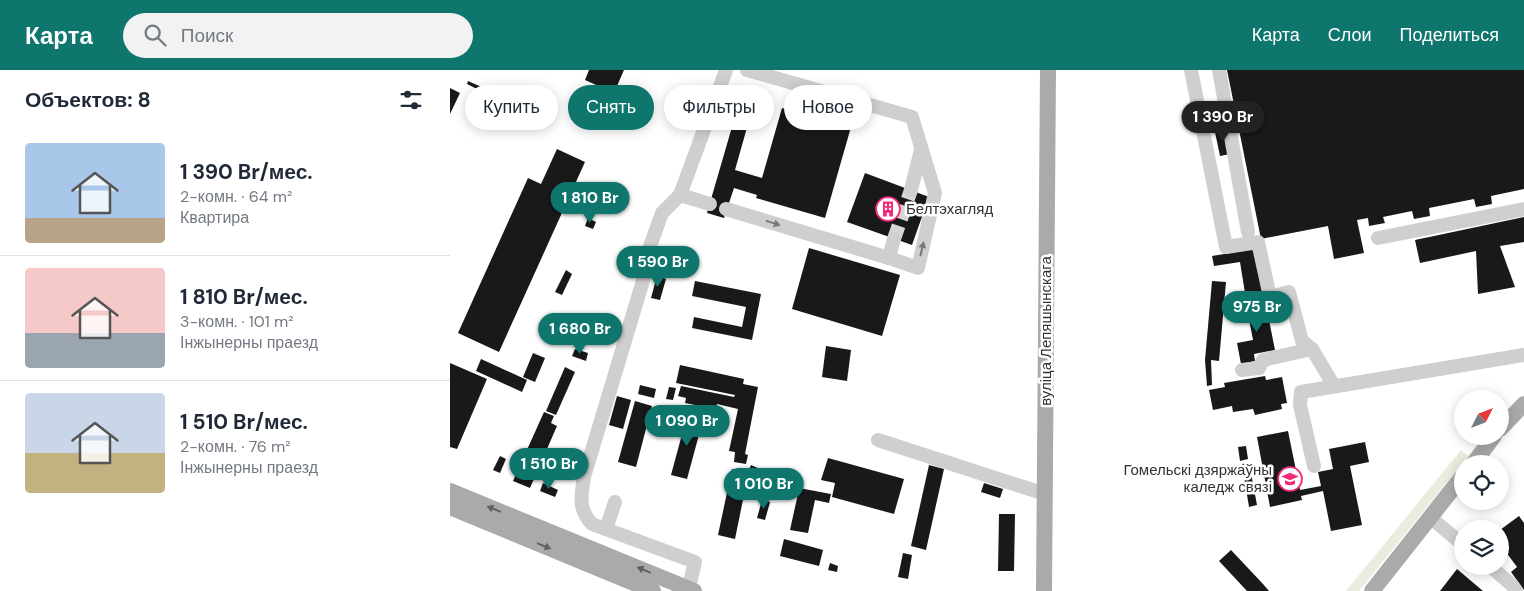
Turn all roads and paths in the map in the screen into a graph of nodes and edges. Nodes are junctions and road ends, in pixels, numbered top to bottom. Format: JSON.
{"nodes":[{"id":1,"x":726,"y":70,"type":"edge"},
{"id":2,"x":746,"y":70,"type":"edge"},
{"id":3,"x":1048,"y":70,"type":"edge"},
{"id":4,"x":1191,"y":70,"type":"edge"},
{"id":5,"x":1218,"y":70,"type":"edge"},
{"id":6,"x":922,"y":149,"type":"junction"},
{"id":7,"x":911,"y":190,"type":"tunnel mouth"},
{"id":8,"x":680,"y":195,"type":"junction"},
{"id":9,"x":710,"y":204,"type":"dead end"},
{"id":10,"x":726,"y":209,"type":"dead end"},
{"id":11,"x":1524,"y":209,"type":"edge"},
{"id":12,"x":1248,"y":232,"type":"dead end"},
{"id":13,"x":894,"y":238,"type":"tunnel mouth"},
{"id":14,"x":1378,"y":238,"type":"dead end"},
{"id":15,"x":648,"y":252,"type":"tunnel mouth"},
{"id":16,"x":889,"y":258,"type":"junction"},
{"id":17,"x":645,"y":274,"type":"tunnel mouth"},
{"id":18,"x":1312,"y":350,"type":"junction"},
{"id":19,"x":1524,"y":355,"type":"edge"},
{"id":20,"x":1242,"y":370,"type":"dead end"},
{"id":21,"x":1334,"y":386,"type":"junction"},
{"id":22,"x":1524,"y":404,"type":"edge"},
{"id":23,"x":1509,"y":420,"type":"edge"},
{"id":24,"x":878,"y":440,"type":"dead end"},
{"id":25,"x":1314,"y":466,"type":"dead end"},
{"id":26,"x":1454,"y":488,"type":"edge"},
{"id":27,"x":450,"y":491,"type":"edge"},
{"id":28,"x":1045,"y":494,"type":"junction"},
{"id":29,"x":615,"y":502,"type":"dead end"},
{"id":30,"x":450,"y":507,"type":"edge"},
{"id":31,"x":1431,"y":518,"type":"junction"},
{"id":32,"x":606,"y":529,"type":"junction"},
{"id":33,"x":1454,"y":537,"type":"edge"},
{"id":34,"x":1500,"y":575,"type":"edge"},
{"id":35,"x":691,"y":590,"type":"edge"},
{"id":36,"x":653,"y":591,"type":"edge"},
{"id":37,"x":1044,"y":591,"type":"edge"},
{"id":38,"x":1372,"y":591,"type":"edge"},
{"id":39,"x":1516,"y":591,"type":"edge"}],
"edges":[{"from":1,"to":8,"type":"street"},
{"from":2,"to":6,"type":"street"},
{"from":3,"to":28,"type":"main road","name":"вуліца Лепяшынскага"},
{"from":4,"to":18,"type":"street"},
{"from":5,"to":12,"type":"street"},
{"from":6,"to":7,"type":"street"},
{"from":16,"to":6,"type":"street","one_way":true},
{"from":8,"to":9,"type":"street"},
{"from":8,"to":15,"type":"street"},
{"from":10,"to":16,"type":"street","one_way":true},
{"from":11,"to":14,"type":"street"},
{"from":13,"to":16,"type":"street"},
{"from":17,"to":32,"type":"street"},
{"from":18,"to":20,"type":"street"},
{"from":18,"to":21,"type":"street"},
{"from":19,"to":21,"type":"street"},
{"from":21,"to":25,"type":"street"},
{"from":22,"to":23,"type":"main road"},
{"from":24,"to":28,"type":"street"},
{"from":26,"to":31,"type":"main road"},
{"from":35,"to":27,"type":"main road","one_way":true},
{"from":28,"to":37,"type":"main road","name":"вуліца Лепяшынскага"},
{"from":29,"to":32,"type":"street"},
{"from":30,"to":36,"type":"main road","one_way":true},
{"from":31,"to":33,"type":"street"},
{"from":31,"to":38,"type":"main road"},
{"from":32,"to":35,"type":"street"},
{"from":34,"to":39,"type":"street"}]}
